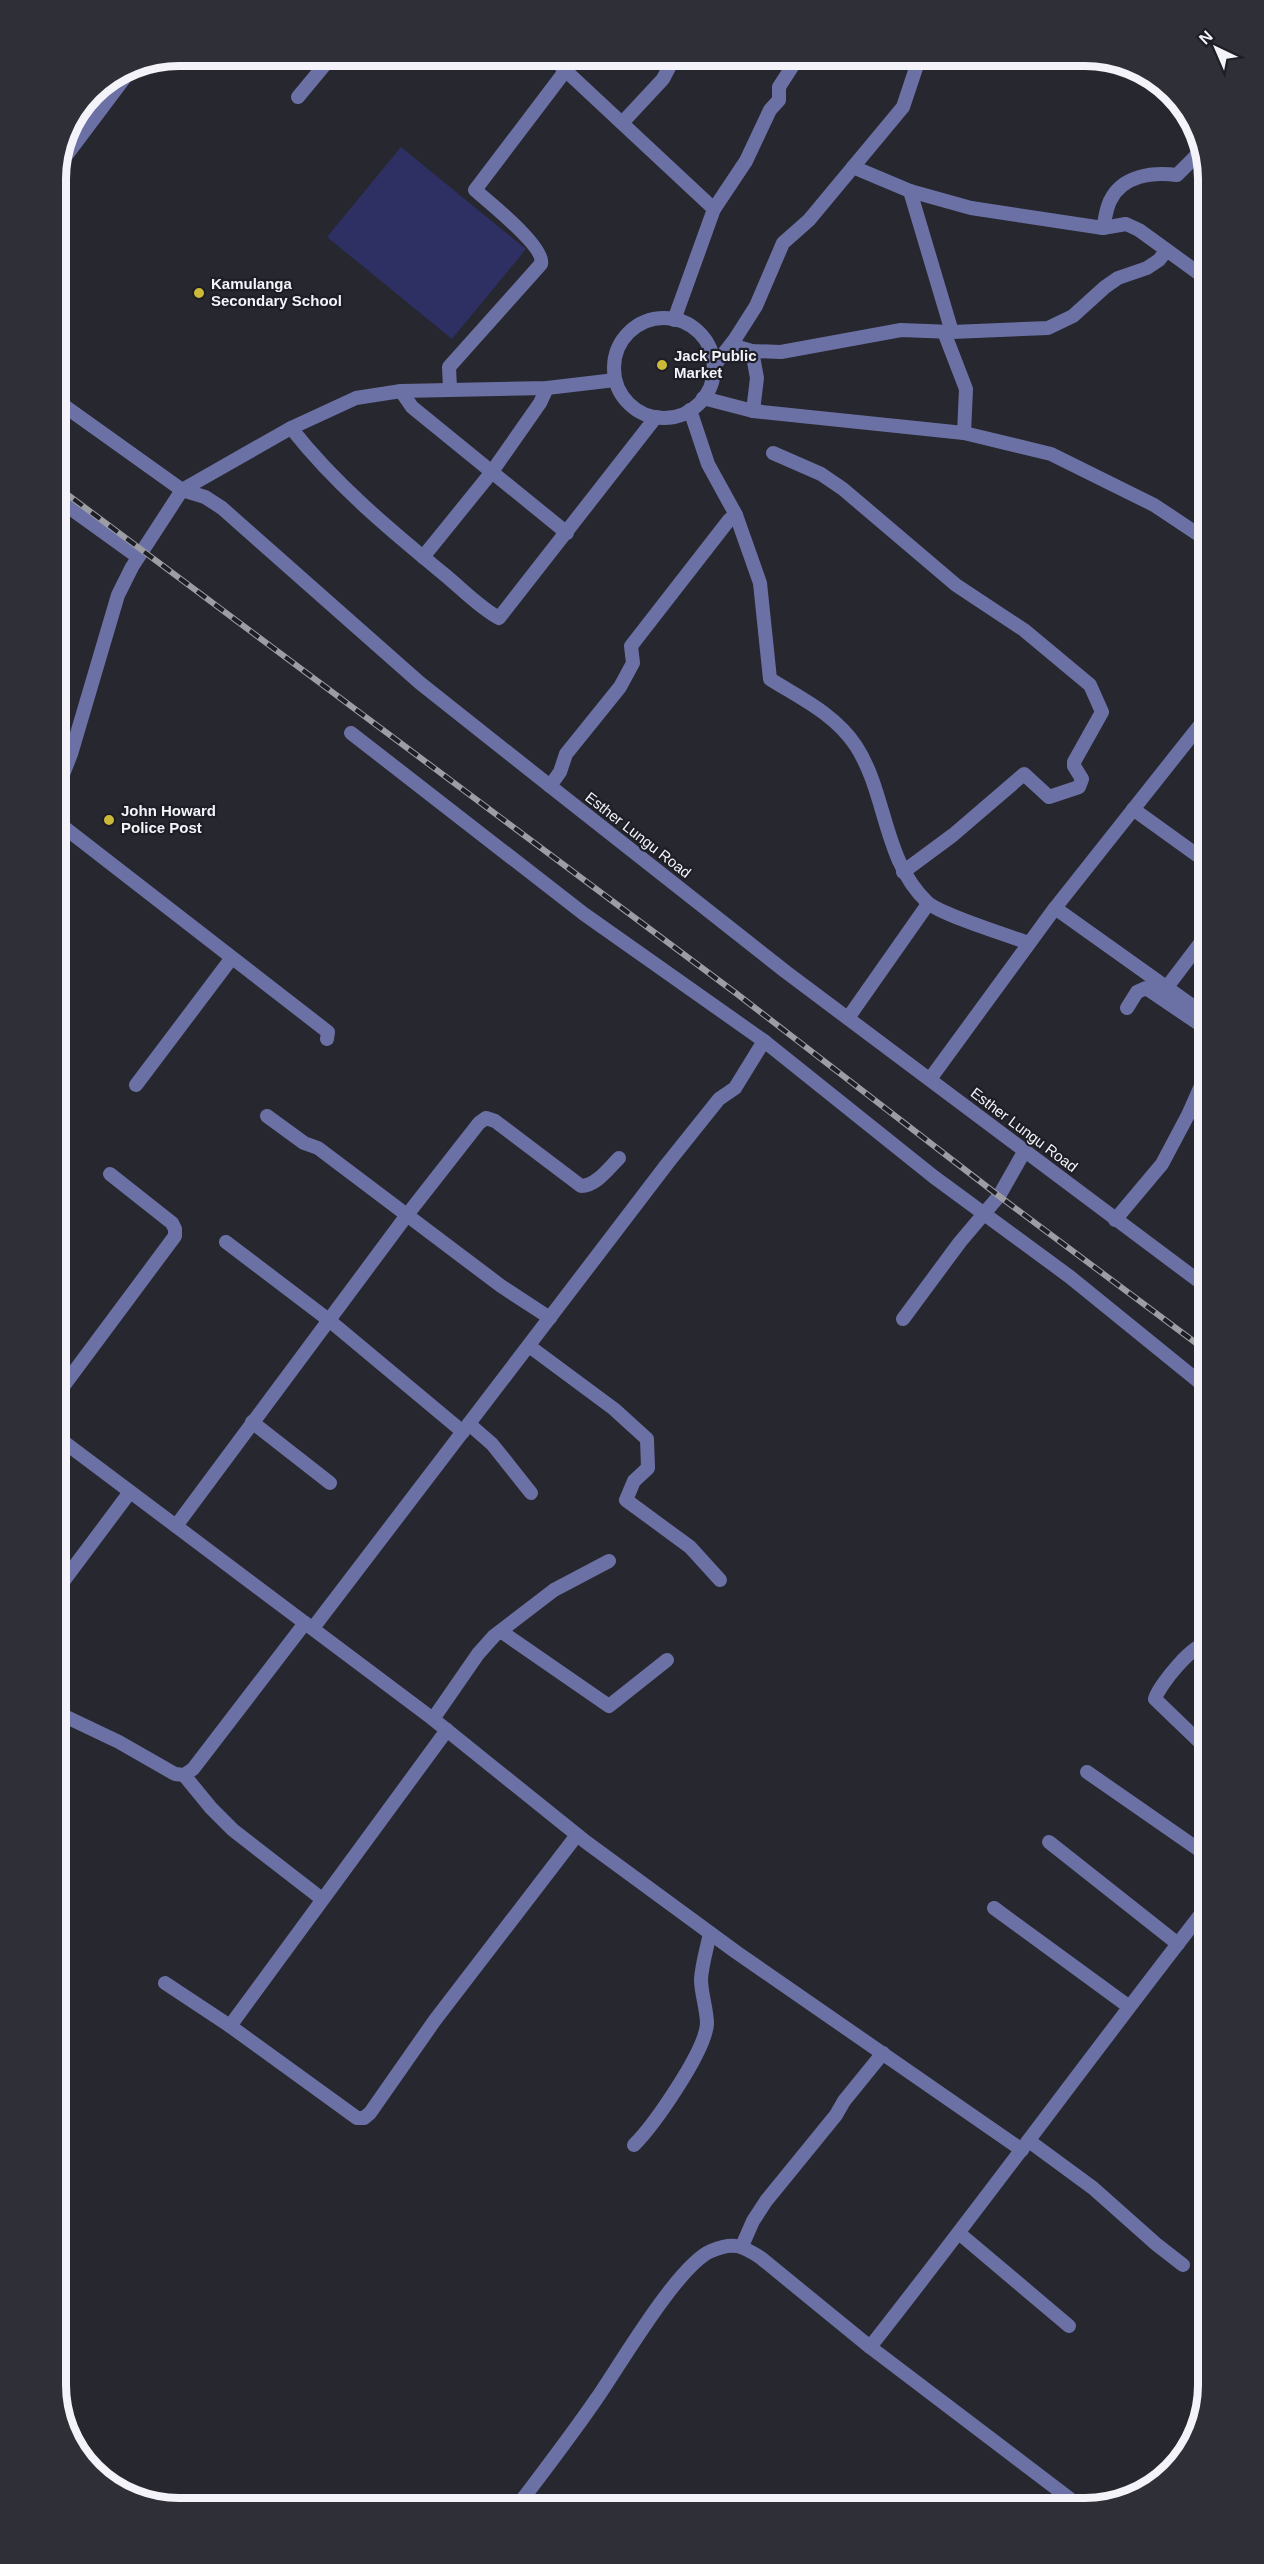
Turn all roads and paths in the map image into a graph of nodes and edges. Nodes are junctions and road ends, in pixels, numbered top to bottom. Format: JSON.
{"nodes":[{"id":1,"x":319,"y":66,"type":"edge"},
{"id":2,"x":561,"y":66,"type":"edge"},
{"id":3,"x":670,"y":66,"type":"edge"},
{"id":4,"x":793,"y":66,"type":"edge"},
{"id":5,"x":917,"y":66,"type":"edge"},
{"id":6,"x":566,"y":70,"type":"junction"},
{"id":7,"x":122,"y":82,"type":"edge"},
{"id":8,"x":298,"y":97,"type":"dead end"},
{"id":9,"x":622,"y":123,"type":"junction"},
{"id":10,"x":70,"y":152,"type":"edge"},
{"id":11,"x":1196,"y":156,"type":"edge"},
{"id":12,"x":853,"y":167,"type":"junction"},
{"id":13,"x":910,"y":191,"type":"junction"},
{"id":14,"x":714,"y":209,"type":"junction"},
{"id":15,"x":1103,"y":228,"type":"junction"},
{"id":16,"x":1166,"y":251,"type":"junction"},
{"id":17,"x":1198,"y":269,"type":"edge"},
{"id":18,"x":674,"y":320,"type":"junction"},
{"id":19,"x":948,"y":332,"type":"junction"},
{"id":20,"x":731,"y":345,"type":"junction"},
{"id":21,"x":752,"y":351,"type":"junction"},
{"id":22,"x":714,"y":366,"type":"junction"},
{"id":23,"x":615,"y":380,"type":"junction"},
{"id":24,"x":450,"y":388,"type":"junction"},
{"id":25,"x":547,"y":388,"type":"junction"},
{"id":26,"x":401,"y":391,"type":"junction"},
{"id":27,"x":703,"y":398,"type":"junction"},
{"id":28,"x":66,"y":407,"type":"edge"},
{"id":29,"x":690,"y":410,"type":"junction"},
{"id":30,"x":753,"y":411,"type":"junction"},
{"id":31,"x":656,"y":417,"type":"junction"},
{"id":32,"x":291,"y":428,"type":"junction"},
{"id":33,"x":964,"y":433,"type":"junction"},
{"id":34,"x":773,"y":453,"type":"dead end"},
{"id":35,"x":491,"y":473,"type":"junction"},
{"id":36,"x":182,"y":490,"type":"junction"},
{"id":37,"x":66,"y":505,"type":"edge"},
{"id":38,"x":736,"y":515,"type":"junction"},
{"id":39,"x":567,"y":533,"type":"junction"},
{"id":40,"x":1198,"y":534,"type":"edge"},
{"id":41,"x":138,"y":557,"type":"junction"},
{"id":42,"x":423,"y":557,"type":"junction"},
{"id":43,"x":1198,"y":729,"type":"edge"},
{"id":44,"x":351,"y":733,"type":"dead end"},
{"id":45,"x":66,"y":766,"type":"edge"},
{"id":46,"x":550,"y":786,"type":"junction"},
{"id":47,"x":1133,"y":809,"type":"junction"},
{"id":48,"x":66,"y":828,"type":"edge"},
{"id":49,"x":1198,"y":855,"type":"edge"},
{"id":50,"x":903,"y":872,"type":"junction"},
{"id":51,"x":928,"y":904,"type":"junction"},
{"id":52,"x":1055,"y":908,"type":"junction"},
{"id":53,"x":1029,"y":943,"type":"junction"},
{"id":54,"x":1198,"y":947,"type":"edge"},
{"id":55,"x":231,"y":958,"type":"junction"},
{"id":56,"x":1167,"y":987,"type":"junction"},
{"id":57,"x":1127,"y":1008,"type":"dead end"},
{"id":58,"x":1198,"y":1009,"type":"edge"},
{"id":59,"x":848,"y":1018,"type":"junction"},
{"id":60,"x":1198,"y":1023,"type":"edge"},
{"id":61,"x":327,"y":1039,"type":"dead end"},
{"id":62,"x":764,"y":1041,"type":"junction"},
{"id":63,"x":930,"y":1079,"type":"junction"},
{"id":64,"x":136,"y":1085,"type":"dead end"},
{"id":65,"x":1198,"y":1094,"type":"edge"},
{"id":66,"x":267,"y":1116,"type":"dead end"},
{"id":67,"x":1024,"y":1152,"type":"junction"},
{"id":68,"x":619,"y":1158,"type":"dead end"},
{"id":69,"x":110,"y":1174,"type":"dead end"},
{"id":70,"x":407,"y":1215,"type":"junction"},
{"id":71,"x":985,"y":1215,"type":"junction"},
{"id":72,"x":1115,"y":1220,"type":"junction"},
{"id":73,"x":226,"y":1242,"type":"dead end"},
{"id":74,"x":1198,"y":1280,"type":"edge"},
{"id":75,"x":550,"y":1318,"type":"junction"},
{"id":76,"x":903,"y":1319,"type":"dead end"},
{"id":77,"x":330,"y":1321,"type":"junction"},
{"id":78,"x":529,"y":1346,"type":"junction"},
{"id":79,"x":1198,"y":1380,"type":"edge"},
{"id":80,"x":66,"y":1383,"type":"edge"},
{"id":81,"x":252,"y":1422,"type":"junction"},
{"id":82,"x":466,"y":1428,"type":"junction"},
{"id":83,"x":66,"y":1444,"type":"edge"},
{"id":84,"x":330,"y":1483,"type":"dead end"},
{"id":85,"x":130,"y":1492,"type":"junction"},
{"id":86,"x":531,"y":1493,"type":"dead end"},
{"id":87,"x":176,"y":1526,"type":"junction"},
{"id":88,"x":609,"y":1561,"type":"dead end"},
{"id":89,"x":66,"y":1578,"type":"edge"},
{"id":90,"x":720,"y":1581,"type":"dead end"},
{"id":91,"x":309,"y":1626,"type":"junction"},
{"id":92,"x":502,"y":1632,"type":"junction"},
{"id":93,"x":1198,"y":1645,"type":"edge"},
{"id":94,"x":667,"y":1660,"type":"dead end"},
{"id":95,"x":66,"y":1717,"type":"edge"},
{"id":96,"x":433,"y":1719,"type":"junction"},
{"id":97,"x":447,"y":1730,"type":"junction"},
{"id":98,"x":1198,"y":1740,"type":"edge"},
{"id":99,"x":1087,"y":1772,"type":"dead end"},
{"id":100,"x":184,"y":1775,"type":"junction"},
{"id":101,"x":577,"y":1835,"type":"junction"},
{"id":102,"x":1049,"y":1842,"type":"dead end"},
{"id":103,"x":1198,"y":1848,"type":"edge"},
{"id":104,"x":322,"y":1899,"type":"junction"},
{"id":105,"x":994,"y":1908,"type":"dead end"},
{"id":106,"x":1198,"y":1919,"type":"edge"},
{"id":107,"x":710,"y":1933,"type":"junction"},
{"id":108,"x":1178,"y":1944,"type":"junction"},
{"id":109,"x":165,"y":1983,"type":"dead end"},
{"id":110,"x":1128,"y":2006,"type":"junction"},
{"id":111,"x":230,"y":2026,"type":"junction"},
{"id":112,"x":884,"y":2053,"type":"junction"},
{"id":113,"x":633,"y":2145,"type":"dead end"},
{"id":114,"x":1026,"y":2146,"type":"junction"},
{"id":115,"x":960,"y":2234,"type":"junction"},
{"id":116,"x":742,"y":2246,"type":"junction"},
{"id":117,"x":1184,"y":2265,"type":"dead end"},
{"id":118,"x":1069,"y":2326,"type":"dead end"},
{"id":119,"x":870,"y":2347,"type":"junction"},
{"id":120,"x":523,"y":2498,"type":"edge"},
{"id":121,"x":1069,"y":2498,"type":"edge"}],
"edges":[{"from":1,"to":8,"type":"street"},
{"from":2,"to":6,"type":"street"},
{"from":3,"to":9,"type":"street"},
{"from":4,"to":14,"type":"street"},
{"from":5,"to":12,"type":"street"},
{"from":6,"to":9,"type":"street"},
{"from":6,"to":24,"type":"street"},
{"from":7,"to":10,"type":"street"},
{"from":9,"to":14,"type":"street"},
{"from":11,"to":15,"type":"street"},
{"from":12,"to":13,"type":"street"},
{"from":12,"to":20,"type":"street"},
{"from":13,"to":15,"type":"street"},
{"from":13,"to":19,"type":"street"},
{"from":14,"to":18,"type":"street"},
{"from":15,"to":16,"type":"street"},
{"from":16,"to":17,"type":"street"},
{"from":16,"to":19,"type":"street"},
{"from":18,"to":22,"type":"street"},
{"from":18,"to":23,"type":"street"},
{"from":19,"to":21,"type":"street"},
{"from":19,"to":33,"type":"street"},
{"from":20,"to":21,"type":"street"},
{"from":20,"to":22,"type":"street"},
{"from":21,"to":30,"type":"street"},
{"from":22,"to":27,"type":"street"},
{"from":23,"to":25,"type":"street"},
{"from":23,"to":31,"type":"street"},
{"from":24,"to":25,"type":"street"},
{"from":24,"to":26,"type":"street"},
{"from":25,"to":35,"type":"street"},
{"from":26,"to":32,"type":"street"},
{"from":26,"to":35,"type":"street"},
{"from":27,"to":29,"type":"street"},
{"from":27,"to":30,"type":"street"},
{"from":28,"to":36,"type":"street","name":"Esther Lungu Road"},
{"from":29,"to":31,"type":"street"},
{"from":29,"to":38,"type":"street"},
{"from":30,"to":33,"type":"street"},
{"from":31,"to":39,"type":"street"},
{"from":32,"to":36,"type":"street"},
{"from":32,"to":42,"type":"street"},
{"from":33,"to":40,"type":"street"},
{"from":34,"to":50,"type":"street"},
{"from":35,"to":39,"type":"street"},
{"from":35,"to":42,"type":"street"},
{"from":36,"to":41,"type":"street"},
{"from":36,"to":46,"type":"street","name":"Esther Lungu Road"},
{"from":37,"to":41,"type":"street"},
{"from":38,"to":46,"type":"street"},
{"from":38,"to":50,"type":"street"},
{"from":39,"to":42,"type":"street"},
{"from":41,"to":45,"type":"street"},
{"from":43,"to":47,"type":"street"},
{"from":44,"to":62,"type":"street"},
{"from":46,"to":59,"type":"street","name":"Esther Lungu Road"},
{"from":47,"to":49,"type":"street"},
{"from":47,"to":52,"type":"street"},
{"from":48,"to":55,"type":"street"},
{"from":50,"to":51,"type":"street"},
{"from":51,"to":53,"type":"street"},
{"from":51,"to":59,"type":"street"},
{"from":52,"to":53,"type":"street"},
{"from":52,"to":56,"type":"street"},
{"from":53,"to":63,"type":"street"},
{"from":54,"to":56,"type":"street"},
{"from":55,"to":61,"type":"street"},
{"from":55,"to":64,"type":"street"},
{"from":56,"to":58,"type":"street"},
{"from":57,"to":60,"type":"street"},
{"from":59,"to":63,"type":"street","name":"Esther Lungu Road"},
{"from":62,"to":71,"type":"street"},
{"from":62,"to":75,"type":"street"},
{"from":63,"to":67,"type":"street","name":"Esther Lungu Road"},
{"from":65,"to":72,"type":"street"},
{"from":66,"to":70,"type":"street"},
{"from":67,"to":71,"type":"street"},
{"from":67,"to":72,"type":"street","name":"Esther Lungu Road"},
{"from":68,"to":70,"type":"street"},
{"from":69,"to":80,"type":"street"},
{"from":70,"to":75,"type":"street"},
{"from":70,"to":77,"type":"street"},
{"from":71,"to":76,"type":"street"},
{"from":71,"to":79,"type":"street"},
{"from":72,"to":74,"type":"street","name":"Esther Lungu Road"},
{"from":73,"to":77,"type":"street"},
{"from":75,"to":78,"type":"street"},
{"from":77,"to":81,"type":"street"},
{"from":77,"to":82,"type":"street"},
{"from":78,"to":82,"type":"street"},
{"from":78,"to":90,"type":"street"},
{"from":81,"to":84,"type":"street"},
{"from":81,"to":87,"type":"street"},
{"from":82,"to":86,"type":"street"},
{"from":82,"to":91,"type":"street"},
{"from":83,"to":85,"type":"street"},
{"from":85,"to":87,"type":"street"},
{"from":85,"to":89,"type":"street"},
{"from":87,"to":91,"type":"street"},
{"from":88,"to":92,"type":"street"},
{"from":91,"to":96,"type":"street"},
{"from":91,"to":100,"type":"street"},
{"from":92,"to":94,"type":"street"},
{"from":92,"to":96,"type":"street"},
{"from":93,"to":98,"type":"street"},
{"from":95,"to":100,"type":"street"},
{"from":96,"to":97,"type":"street"},
{"from":97,"to":101,"type":"street"},
{"from":97,"to":104,"type":"street"},
{"from":99,"to":103,"type":"street"},
{"from":100,"to":104,"type":"street"},
{"from":101,"to":107,"type":"street"},
{"from":101,"to":111,"type":"street"},
{"from":102,"to":108,"type":"street"},
{"from":104,"to":111,"type":"street"},
{"from":105,"to":110,"type":"street"},
{"from":106,"to":108,"type":"street"},
{"from":107,"to":112,"type":"street"},
{"from":107,"to":113,"type":"street"},
{"from":108,"to":110,"type":"street"},
{"from":109,"to":111,"type":"street"},
{"from":110,"to":114,"type":"street"},
{"from":112,"to":114,"type":"street"},
{"from":112,"to":116,"type":"street"},
{"from":114,"to":115,"type":"street"},
{"from":114,"to":117,"type":"street"},
{"from":115,"to":118,"type":"street"},
{"from":115,"to":119,"type":"street"},
{"from":116,"to":119,"type":"street"},
{"from":116,"to":120,"type":"street"},
{"from":119,"to":121,"type":"street"}]}
